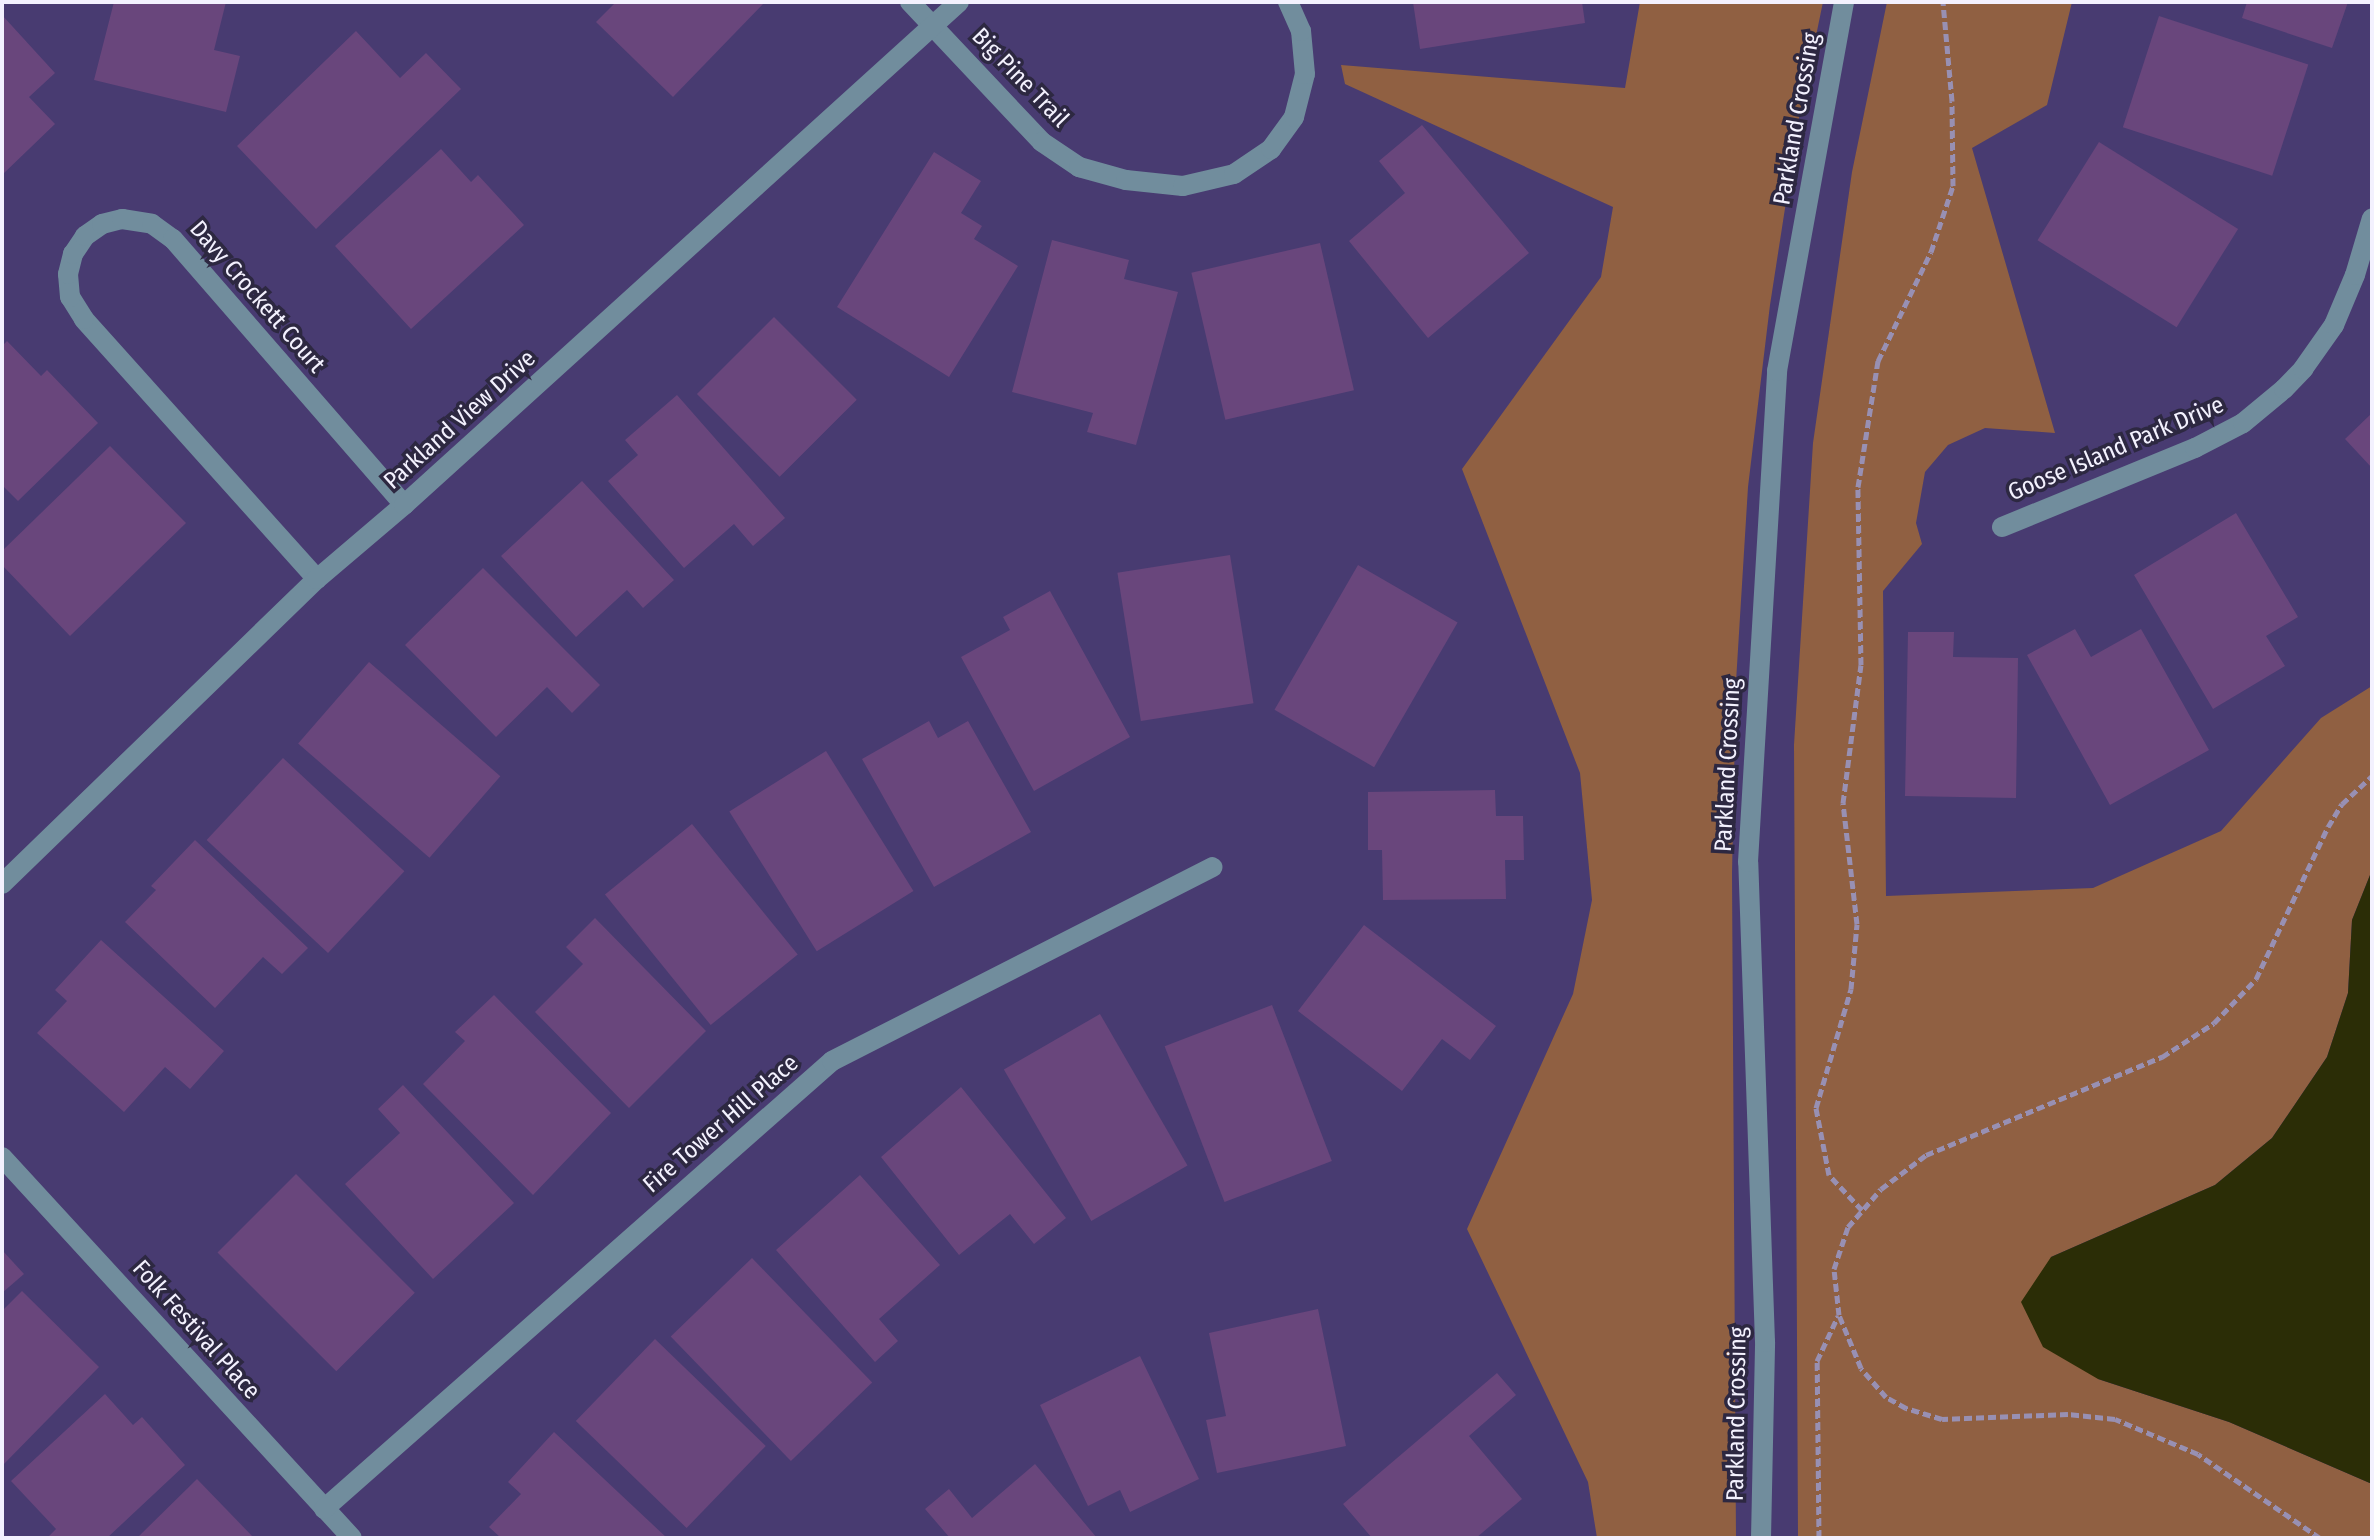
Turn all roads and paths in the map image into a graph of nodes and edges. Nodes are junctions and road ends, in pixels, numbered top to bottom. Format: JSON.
{"nodes":[{"id":1,"x":910,"y":2,"type":"edge"},
{"id":2,"x":959,"y":2,"type":"edge"},
{"id":3,"x":1288,"y":2,"type":"edge"},
{"id":4,"x":1844,"y":2,"type":"edge"},
{"id":5,"x":1943,"y":2,"type":"edge"},
{"id":6,"x":934,"y":26,"type":"junction"},
{"id":7,"x":2372,"y":218,"type":"edge"},
{"id":8,"x":404,"y":505,"type":"junction"},
{"id":9,"x":2002,"y":527,"type":"dead end"},
{"id":10,"x":317,"y":579,"type":"junction"},
{"id":11,"x":2372,"y":776,"type":"edge"},
{"id":12,"x":1212,"y":867,"type":"dead end"},
{"id":13,"x":2,"y":884,"type":"edge"},
{"id":14,"x":2,"y":1157,"type":"edge"},
{"id":15,"x":1862,"y":1210,"type":"junction"},
{"id":16,"x":1839,"y":1315,"type":"junction"},
{"id":17,"x":324,"y":1509,"type":"junction"},
{"id":18,"x":352,"y":1538,"type":"edge"},
{"id":19,"x":1761,"y":1538,"type":"edge"},
{"id":20,"x":1819,"y":1538,"type":"edge"},
{"id":21,"x":2320,"y":1538,"type":"edge"}],
"edges":[{"from":1,"to":6,"type":"street","name":"Big Pine Trail"},
{"from":2,"to":6,"type":"street","name":"Parkland View Drive"},
{"from":3,"to":6,"type":"street","name":"Big Pine Trail"},
{"from":4,"to":19,"type":"street","name":"Parkland Crossing"},
{"from":5,"to":15,"type":"path"},
{"from":6,"to":8,"type":"street","name":"Parkland View Drive"},
{"from":7,"to":9,"type":"street","name":"Goose Island Park Drive"},
{"from":8,"to":10,"type":"street","name":"Parkland View Drive"},
{"from":8,"to":10,"type":"street","name":"Davy Crockett Court"},
{"from":10,"to":13,"type":"street","name":"Parkland View Drive"},
{"from":11,"to":15,"type":"path"},
{"from":12,"to":17,"type":"street","name":"Fire Tower Hill Place"},
{"from":14,"to":17,"type":"street","name":"Folk Festival Place"},
{"from":15,"to":16,"type":"path"},
{"from":16,"to":20,"type":"path"},
{"from":16,"to":21,"type":"path"},
{"from":17,"to":18,"type":"street","name":"Folk Festival Place"}]}
